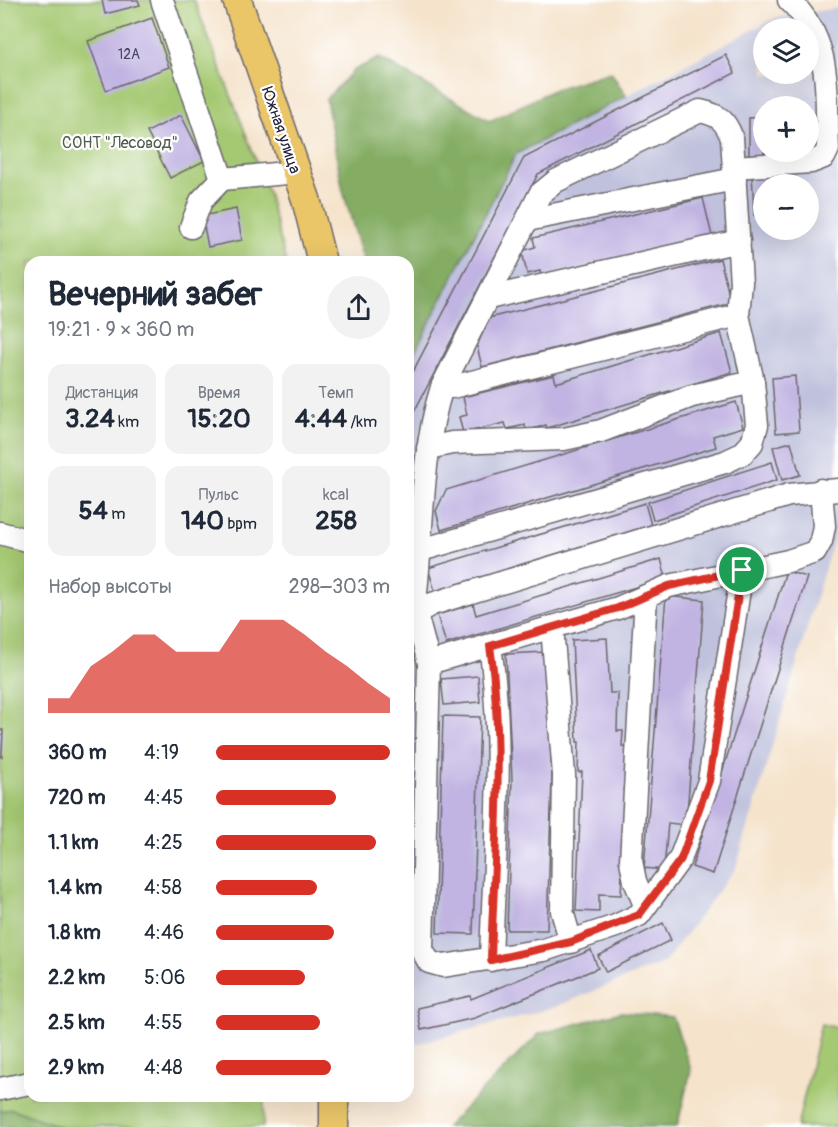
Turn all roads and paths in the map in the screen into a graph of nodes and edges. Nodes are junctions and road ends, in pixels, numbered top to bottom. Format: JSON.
{"nodes":[{"id":1,"x":162,"y":0,"type":"edge"},
{"id":2,"x":237,"y":0,"type":"edge"},
{"id":3,"x":789,"y":0,"type":"edge"},
{"id":4,"x":297,"y":172,"type":"junction"},
{"id":5,"x":734,"y":173,"type":"junction"},
{"id":6,"x":222,"y":179,"type":"junction"},
{"id":7,"x":527,"y":220,"type":"junction"},
{"id":8,"x":190,"y":227,"type":"dead end"},
{"id":9,"x":739,"y":241,"type":"junction"},
{"id":10,"x":320,"y":256,"type":"edge"},
{"id":11,"x":488,"y":298,"type":"junction"},
{"id":12,"x":738,"y":315,"type":"junction"},
{"id":13,"x":753,"y":382,"type":"junction"},
{"id":14,"x":452,"y":387,"type":"dead end"},
{"id":15,"x":428,"y":448,"type":"junction"},
{"id":16,"x":829,"y":490,"type":"edge"},
{"id":17,"x":0,"y":533,"type":"edge"},
{"id":18,"x":24,"y":539,"type":"edge"},
{"id":19,"x":421,"y":550,"type":"junction"},
{"id":20,"x":742,"y":570,"type":"junction"},
{"id":21,"x":646,"y":596,"type":"junction"},
{"id":22,"x":414,"y":601,"type":"edge"},
{"id":23,"x":414,"y":615,"type":"edge"},
{"id":24,"x":414,"y":622,"type":"edge"},
{"id":25,"x":552,"y":627,"type":"junction"},
{"id":26,"x":490,"y":646,"type":"junction"},
{"id":27,"x":429,"y":663,"type":"junction"},
{"id":28,"x":645,"y":905,"type":"junction"},
{"id":29,"x":571,"y":942,"type":"junction"},
{"id":30,"x":491,"y":960,"type":"junction"},
{"id":31,"x":24,"y":1084,"type":"edge"},
{"id":32,"x":0,"y":1089,"type":"edge"},
{"id":33,"x":334,"y":1102,"type":"edge"},
{"id":34,"x":334,"y":1127,"type":"edge"}],
"edges":[{"from":1,"to":6,"type":"street"},
{"from":2,"to":4,"type":"main road","name":"Южная улица"},
{"from":3,"to":5,"type":"street"},
{"from":4,"to":6,"type":"street"},
{"from":4,"to":10,"type":"main road","name":"Южная улица"},
{"from":5,"to":7,"type":"street"},
{"from":5,"to":7,"type":"street"},
{"from":5,"to":9,"type":"street"},
{"from":6,"to":8,"type":"street"},
{"from":7,"to":11,"type":"street"},
{"from":9,"to":11,"type":"street"},
{"from":9,"to":12,"type":"street"},
{"from":11,"to":15,"type":"street"},
{"from":12,"to":13,"type":"street"},
{"from":12,"to":14,"type":"street"},
{"from":13,"to":15,"type":"street"},
{"from":13,"to":19,"type":"street"},
{"from":15,"to":19,"type":"street"},
{"from":16,"to":20,"type":"street"},
{"from":16,"to":23,"type":"street"},
{"from":17,"to":18,"type":"street"},
{"from":19,"to":22,"type":"street"},
{"from":20,"to":21,"type":"street"},
{"from":20,"to":28,"type":"street"},
{"from":21,"to":25,"type":"street"},
{"from":21,"to":28,"type":"street"},
{"from":24,"to":27,"type":"street"},
{"from":25,"to":26,"type":"street"},
{"from":25,"to":29,"type":"street"},
{"from":26,"to":27,"type":"street"},
{"from":26,"to":30,"type":"street"},
{"from":27,"to":30,"type":"street"},
{"from":28,"to":29,"type":"street"},
{"from":29,"to":30,"type":"street"},
{"from":31,"to":32,"type":"street"},
{"from":33,"to":34,"type":"main road"}]}
